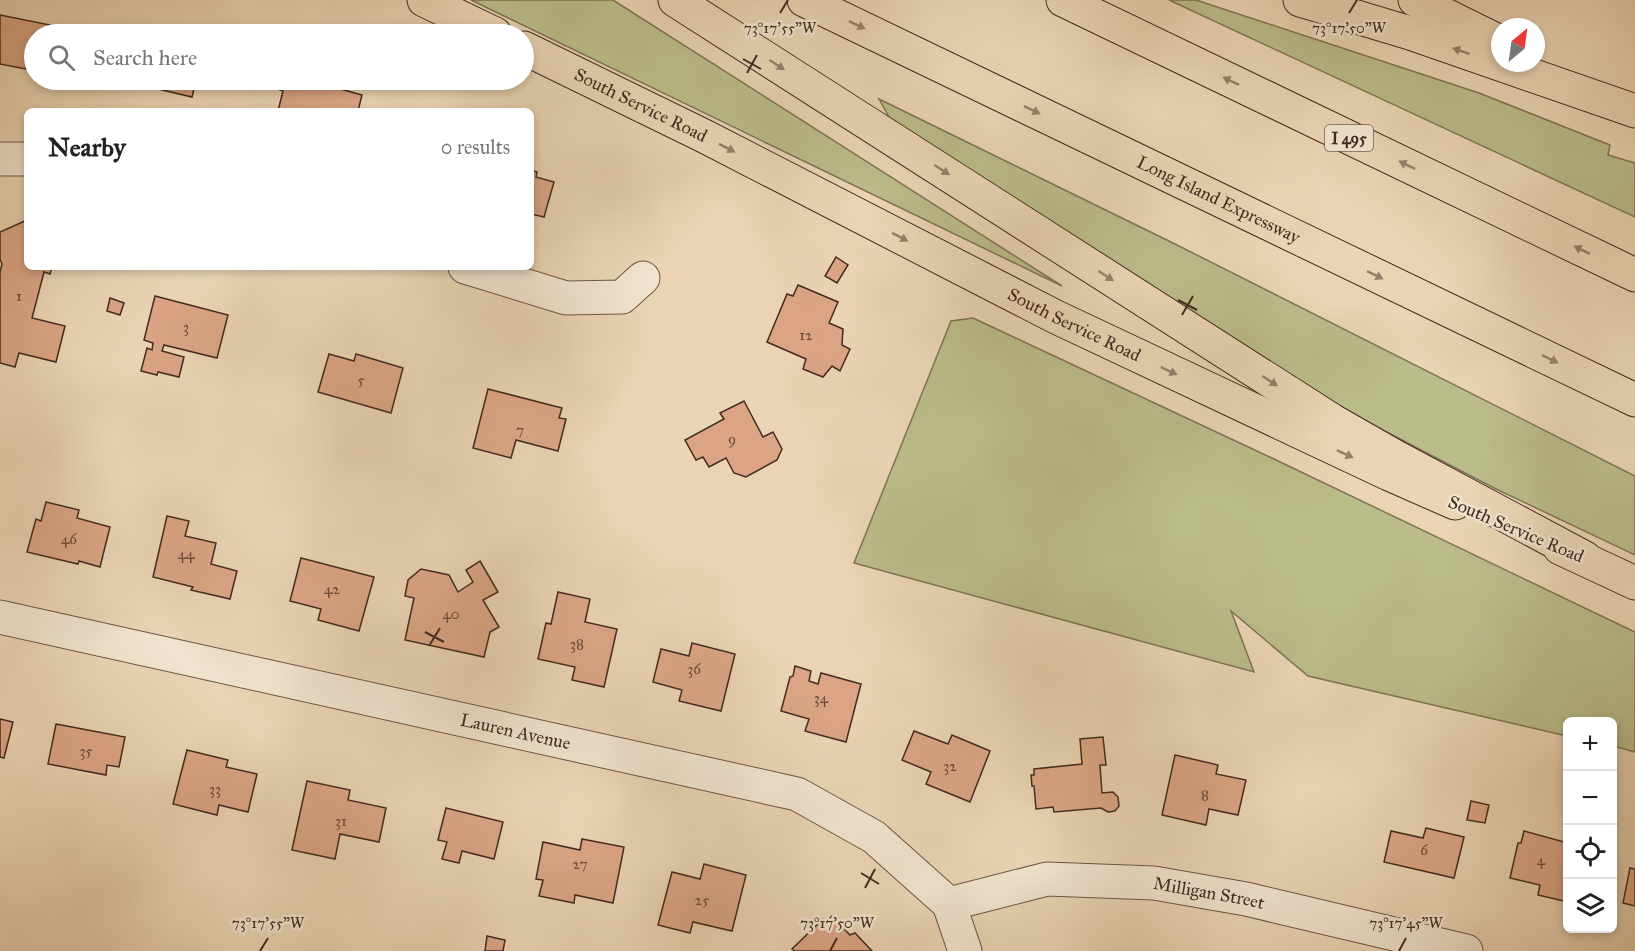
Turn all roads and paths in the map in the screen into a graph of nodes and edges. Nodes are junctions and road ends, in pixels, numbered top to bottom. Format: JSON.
{"nodes":[{"id":1,"x":424,"y":0,"type":"edge"},
{"id":2,"x":675,"y":0,"type":"edge"},
{"id":3,"x":804,"y":0,"type":"edge"},
{"id":4,"x":1063,"y":0,"type":"edge"},
{"id":5,"x":1300,"y":0,"type":"edge"},
{"id":6,"x":1415,"y":0,"type":"edge"},
{"id":7,"x":474,"y":24,"type":"edge"},
{"id":8,"x":1491,"y":38,"type":"edge"},
{"id":9,"x":534,"y":53,"type":"edge"},
{"id":10,"x":1545,"y":65,"type":"edge"},
{"id":11,"x":1635,"y":110,"type":"edge"},
{"id":12,"x":0,"y":159,"type":"edge"},
{"id":13,"x":24,"y":159,"type":"edge"},
{"id":14,"x":475,"y":270,"type":"edge"},
{"id":15,"x":1635,"y":275,"type":"edge"},
{"id":16,"x":643,"y":278,"type":"dead end"},
{"id":17,"x":1601,"y":384,"type":"junction"},
{"id":18,"x":1635,"y":400,"type":"edge"},
{"id":19,"x":1635,"y":406,"type":"edge"},
{"id":20,"x":1585,"y":558,"type":"junction"},
{"id":21,"x":1635,"y":583,"type":"edge"},
{"id":22,"x":0,"y":617,"type":"edge"},
{"id":23,"x":950,"y":904,"type":"junction"},
{"id":24,"x":965,"y":951,"type":"edge"},
{"id":25,"x":1466,"y":951,"type":"edge"}],
"edges":[{"from":1,"to":7,"type":"main road"},
{"from":2,"to":20,"type":"main road","one_way":true},
{"from":3,"to":17,"type":"main road","name":"Long Island Expressway","one_way":true},
{"from":15,"to":4,"type":"main road","number":"I 495","one_way":true},
{"from":11,"to":5,"type":"main road","one_way":true},
{"from":6,"to":8,"type":"main road"},
{"from":9,"to":20,"type":"main road","name":"South Service Road","one_way":true},
{"from":10,"to":11,"type":"main road"},
{"from":12,"to":13,"type":"street"},
{"from":14,"to":16,"type":"street"},
{"from":17,"to":18,"type":"main road","name":"Long Island Expressway"},
{"from":17,"to":19,"type":"main road"},
{"from":20,"to":21,"type":"main road","name":"South Service Road"},
{"from":22,"to":23,"type":"street","name":"Lauren Avenue"},
{"from":23,"to":24,"type":"street"},
{"from":23,"to":25,"type":"street","name":"Milligan Street"}]}
